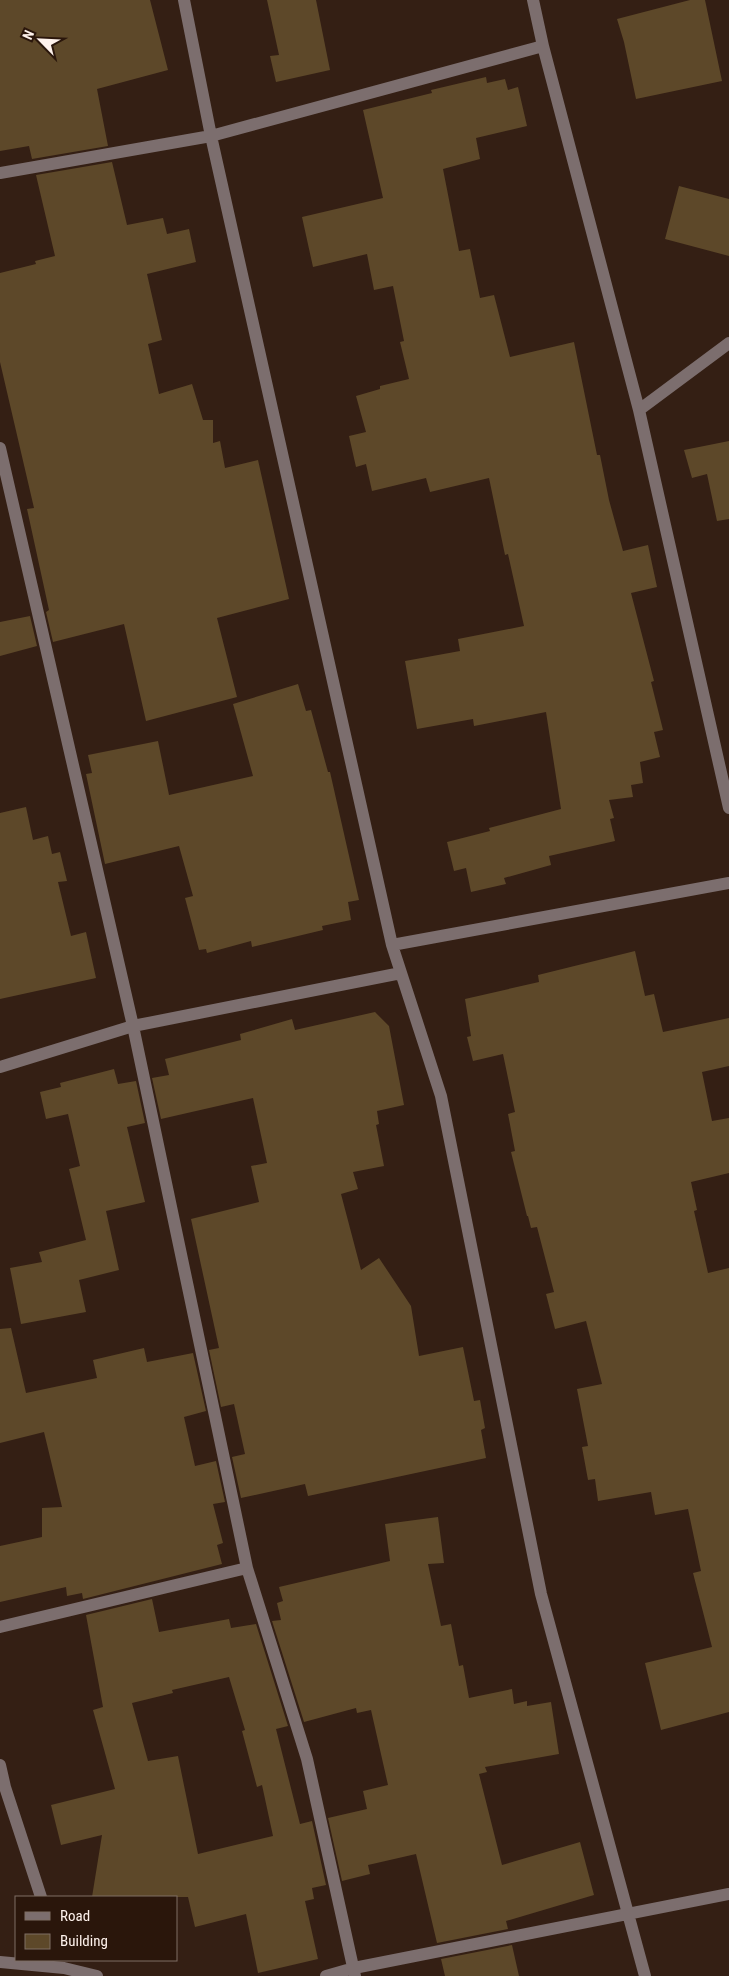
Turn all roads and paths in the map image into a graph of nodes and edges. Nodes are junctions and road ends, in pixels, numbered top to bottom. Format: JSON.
{"nodes":[{"id":1,"x":184,"y":0,"type":"edge"},
{"id":2,"x":533,"y":0,"type":"edge"},
{"id":3,"x":543,"y":46,"type":"junction"},
{"id":4,"x":211,"y":136,"type":"junction"},
{"id":5,"x":0,"y":173,"type":"edge"},
{"id":6,"x":729,"y":343,"type":"edge"},
{"id":7,"x":639,"y":410,"type":"junction"},
{"id":8,"x":0,"y":448,"type":"edge"},
{"id":9,"x":729,"y":808,"type":"edge"},
{"id":10,"x":729,"y":883,"type":"edge"},
{"id":11,"x":392,"y":945,"type":"junction"},
{"id":12,"x":401,"y":973,"type":"junction"},
{"id":13,"x":133,"y":1026,"type":"junction"},
{"id":14,"x":0,"y":1067,"type":"edge"},
{"id":15,"x":247,"y":1568,"type":"junction"},
{"id":16,"x":0,"y":1627,"type":"edge"},
{"id":17,"x":0,"y":1765,"type":"edge"},
{"id":18,"x":729,"y":1894,"type":"edge"},
{"id":19,"x":41,"y":1896,"type":"edge"},
{"id":20,"x":629,"y":1914,"type":"junction"},
{"id":21,"x":0,"y":1962,"type":"edge"},
{"id":22,"x":64,"y":1968,"type":"edge"},
{"id":23,"x":355,"y":1972,"type":"edge"},
{"id":24,"x":97,"y":1976,"type":"edge"},
{"id":25,"x":326,"y":1976,"type":"edge"},
{"id":26,"x":644,"y":1976,"type":"edge"}],
"edges":[{"from":1,"to":4,"type":"street"},
{"from":2,"to":3,"type":"street"},
{"from":3,"to":4,"type":"street"},
{"from":3,"to":7,"type":"street"},
{"from":4,"to":5,"type":"street"},
{"from":4,"to":11,"type":"street"},
{"from":6,"to":7,"type":"street"},
{"from":7,"to":9,"type":"street"},
{"from":8,"to":13,"type":"street"},
{"from":10,"to":11,"type":"street"},
{"from":11,"to":12,"type":"street"},
{"from":12,"to":13,"type":"street"},
{"from":12,"to":20,"type":"street"},
{"from":13,"to":14,"type":"street"},
{"from":13,"to":15,"type":"street"},
{"from":15,"to":16,"type":"street"},
{"from":15,"to":23,"type":"street"},
{"from":17,"to":19,"type":"street"},
{"from":18,"to":20,"type":"street"},
{"from":20,"to":23,"type":"street"},
{"from":20,"to":26,"type":"street"},
{"from":21,"to":22,"type":"street"},
{"from":22,"to":24,"type":"street"},
{"from":23,"to":25,"type":"street"}]}
